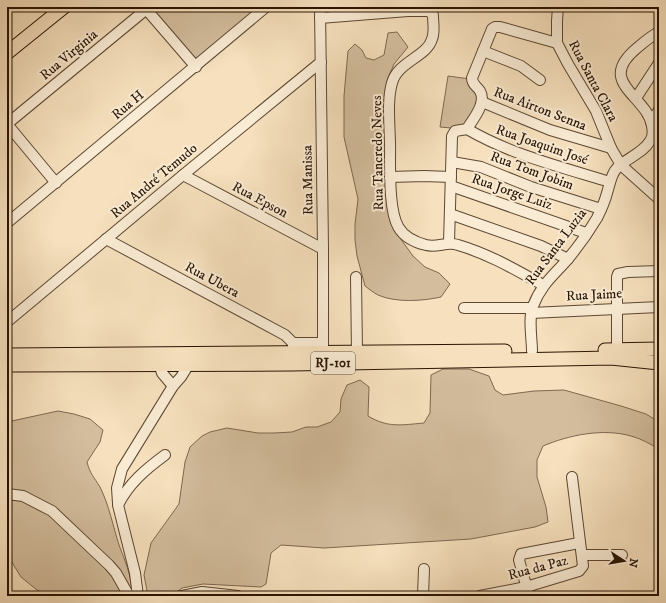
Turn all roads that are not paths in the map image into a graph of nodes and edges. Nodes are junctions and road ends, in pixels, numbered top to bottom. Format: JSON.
{"nodes":[{"id":1,"x":64,"y":7,"type":"edge"},
{"id":2,"x":320,"y":7,"type":"edge"},
{"id":3,"x":558,"y":7,"type":"edge"},
{"id":4,"x":148,"y":8,"type":"edge"},
{"id":5,"x":260,"y":9,"type":"edge"},
{"id":6,"x":408,"y":9,"type":"edge"},
{"id":7,"x":320,"y":18,"type":"junction"},
{"id":8,"x":659,"y":32,"type":"edge"},
{"id":9,"x":557,"y":43,"type":"junction"},
{"id":10,"x":483,"y":51,"type":"junction"},
{"id":11,"x":7,"y":52,"type":"edge"},
{"id":12,"x":321,"y":62,"type":"junction"},
{"id":13,"x":659,"y":63,"type":"edge"},
{"id":14,"x":196,"y":67,"type":"junction"},
{"id":15,"x":540,"y":80,"type":"dead end"},
{"id":16,"x":636,"y":98,"type":"junction"},
{"id":17,"x":482,"y":102,"type":"junction"},
{"id":18,"x":659,"y":110,"type":"edge"},
{"id":19,"x":651,"y":122,"type":"junction"},
{"id":20,"x":7,"y":124,"type":"edge"},
{"id":21,"x":467,"y":129,"type":"junction"},
{"id":22,"x":611,"y":148,"type":"junction"},
{"id":23,"x":452,"y":162,"type":"junction"},
{"id":24,"x":621,"y":165,"type":"junction"},
{"id":25,"x":183,"y":175,"type":"junction"},
{"id":26,"x":390,"y":177,"type":"junction"},
{"id":27,"x":451,"y":181,"type":"junction"},
{"id":28,"x":610,"y":182,"type":"junction"},
{"id":29,"x":56,"y":183,"type":"junction"},
{"id":30,"x":659,"y":199,"type":"edge"},
{"id":31,"x":601,"y":208,"type":"junction"},
{"id":32,"x":450,"y":214,"type":"junction"},
{"id":33,"x":7,"y":223,"type":"edge"},
{"id":34,"x":586,"y":233,"type":"junction"},
{"id":35,"x":106,"y":239,"type":"junction"},
{"id":36,"x":449,"y":243,"type":"junction"},
{"id":37,"x":323,"y":249,"type":"junction"},
{"id":38,"x":568,"y":259,"type":"junction"},
{"id":39,"x":659,"y":271,"type":"edge"},
{"id":40,"x":356,"y":277,"type":"dead end"},
{"id":41,"x":543,"y":285,"type":"junction"},
{"id":42,"x":659,"y":307,"type":"edge"},
{"id":43,"x":464,"y":308,"type":"dead end"},
{"id":44,"x":617,"y":308,"type":"junction"},
{"id":45,"x":532,"y":310,"type":"junction"},
{"id":46,"x":7,"y":322,"type":"edge"},
{"id":47,"x":293,"y":348,"type":"junction"},
{"id":48,"x":323,"y":348,"type":"junction"},
{"id":49,"x":659,"y":349,"type":"edge"},
{"id":50,"x":617,"y":350,"type":"junction"},
{"id":51,"x":532,"y":351,"type":"junction"},
{"id":52,"x":357,"y":353,"type":"junction"},
{"id":53,"x":7,"y":355,"type":"edge"},
{"id":54,"x":659,"y":363,"type":"edge"},
{"id":55,"x":159,"y":364,"type":"junction"},
{"id":56,"x":189,"y":364,"type":"junction"},
{"id":57,"x":7,"y":365,"type":"edge"},
{"id":58,"x":173,"y":386,"type":"junction"},
{"id":59,"x":165,"y":455,"type":"dead end"},
{"id":60,"x":572,"y":477,"type":"dead end"},
{"id":61,"x":7,"y":494,"type":"edge"},
{"id":62,"x":118,"y":505,"type":"junction"},
{"id":63,"x":580,"y":543,"type":"junction"},
{"id":64,"x":582,"y":555,"type":"junction"},
{"id":65,"x":622,"y":555,"type":"dead end"},
{"id":66,"x":424,"y":569,"type":"dead end"},
{"id":67,"x":527,"y":592,"type":"edge"},
{"id":68,"x":129,"y":596,"type":"edge"},
{"id":69,"x":138,"y":596,"type":"edge"},
{"id":70,"x":182,"y":596,"type":"edge"},
{"id":71,"x":238,"y":596,"type":"edge"},
{"id":72,"x":423,"y":596,"type":"edge"},
{"id":73,"x":480,"y":596,"type":"edge"}],
"edges":[{"from":1,"to":11,"type":"main road"},
{"from":2,"to":7,"type":"street","name":"Rua Manissa"},
{"from":3,"to":9,"type":"street","name":"Rua Santa Clara"},
{"from":4,"to":14,"type":"street"},
{"from":4,"to":20,"type":"street","name":"Rua Virginia"},
{"from":5,"to":14,"type":"street","name":"Rua H"},
{"from":6,"to":7,"type":"street"},
{"from":6,"to":26,"type":"street","name":"Rua Tancredo Neves"},
{"from":7,"to":12,"type":"street","name":"Rua Manissa"},
{"from":8,"to":16,"type":"street"},
{"from":9,"to":10,"type":"street"},
{"from":9,"to":22,"type":"street","name":"Rua Santa Clara"},
{"from":10,"to":15,"type":"street"},
{"from":10,"to":17,"type":"street"},
{"from":12,"to":25,"type":"street","name":"Rua André Temudo"},
{"from":12,"to":37,"type":"street","name":"Rua Manissa"},
{"from":13,"to":16,"type":"street"},
{"from":14,"to":29,"type":"street","name":"Rua H"},
{"from":16,"to":19,"type":"street"},
{"from":17,"to":21,"type":"street"},
{"from":17,"to":22,"type":"street","name":"Rua Airton Senna"},
{"from":18,"to":19,"type":"street"},
{"from":19,"to":24,"type":"street","name":"Rua Santa Luzia"},
{"from":20,"to":29,"type":"street"},
{"from":21,"to":23,"type":"street"},
{"from":21,"to":28,"type":"street","name":"Rua Joaquim José"},
{"from":22,"to":24,"type":"street","name":"Rua Santa Clara"},
{"from":23,"to":27,"type":"street"},
{"from":23,"to":31,"type":"street","name":"Rua Tom Jobim"},
{"from":24,"to":28,"type":"street","name":"Rua Santa Luzia"},
{"from":24,"to":30,"type":"street"},
{"from":25,"to":35,"type":"street","name":"Rua André Temudo"},
{"from":25,"to":37,"type":"street","name":"Rua Epson"},
{"from":26,"to":27,"type":"street","name":"Rua Jorge Luiz"},
{"from":26,"to":36,"type":"street","name":"Rua Tancredo Neves"},
{"from":27,"to":32,"type":"street"},
{"from":27,"to":34,"type":"street","name":"Rua Jorge Luiz"},
{"from":28,"to":31,"type":"street","name":"Rua Santa Luzia"},
{"from":29,"to":33,"type":"street","name":"Rua H"},
{"from":31,"to":34,"type":"street","name":"Rua Santa Luzia"},
{"from":32,"to":36,"type":"street"},
{"from":32,"to":38,"type":"street"},
{"from":34,"to":38,"type":"street","name":"Rua Santa Luzia"},
{"from":35,"to":46,"type":"street","name":"Rua André Temudo"},
{"from":35,"to":47,"type":"street","name":"Rua Ubera"},
{"from":36,"to":41,"type":"street","name":"Rua Tancredo Neves"},
{"from":37,"to":48,"type":"street","name":"Rua Manissa"},
{"from":38,"to":41,"type":"street","name":"Rua Santa Luzia"},
{"from":39,"to":44,"type":"street"},
{"from":40,"to":52,"type":"street"},
{"from":41,"to":45,"type":"street","name":"Rua Santa Luzia"},
{"from":42,"to":44,"type":"street","name":"Rua Jaime"},
{"from":43,"to":45,"type":"street","name":"Rua Jaime"},
{"from":44,"to":45,"type":"street","name":"Rua Jaime"},
{"from":44,"to":50,"type":"street"},
{"from":45,"to":51,"type":"street","name":"Rua Santa Luzia"},
{"from":47,"to":48,"type":"main road","number":"RJ-101"},
{"from":47,"to":53,"type":"main road","number":"RJ-101"},
{"from":48,"to":52,"type":"main road","number":"RJ-101"},
{"from":49,"to":50,"type":"main road","number":"RJ-101"},
{"from":50,"to":51,"type":"main road","number":"RJ-101"},
{"from":51,"to":52,"type":"main road","number":"RJ-101"},
{"from":54,"to":56,"type":"main road","number":"RJ-101"},
{"from":55,"to":56,"type":"main road","number":"RJ-101"},
{"from":55,"to":57,"type":"main road","number":"RJ-101"},
{"from":55,"to":58,"type":"street"},
{"from":56,"to":58,"type":"street"},
{"from":58,"to":62,"type":"street"},
{"from":59,"to":62,"type":"street"},
{"from":60,"to":63,"type":"street","name":"Rua da Paz"},
{"from":61,"to":68,"type":"street"},
{"from":62,"to":69,"type":"street"},
{"from":63,"to":64,"type":"street","name":"Rua da Paz"},
{"from":63,"to":67,"type":"street"},
{"from":64,"to":65,"type":"street"},
{"from":64,"to":67,"type":"street","name":"Rua da Paz"},
{"from":66,"to":72,"type":"street"},
{"from":67,"to":73,"type":"street","name":"Rua da Paz"},
{"from":70,"to":71,"type":"street"}]}
